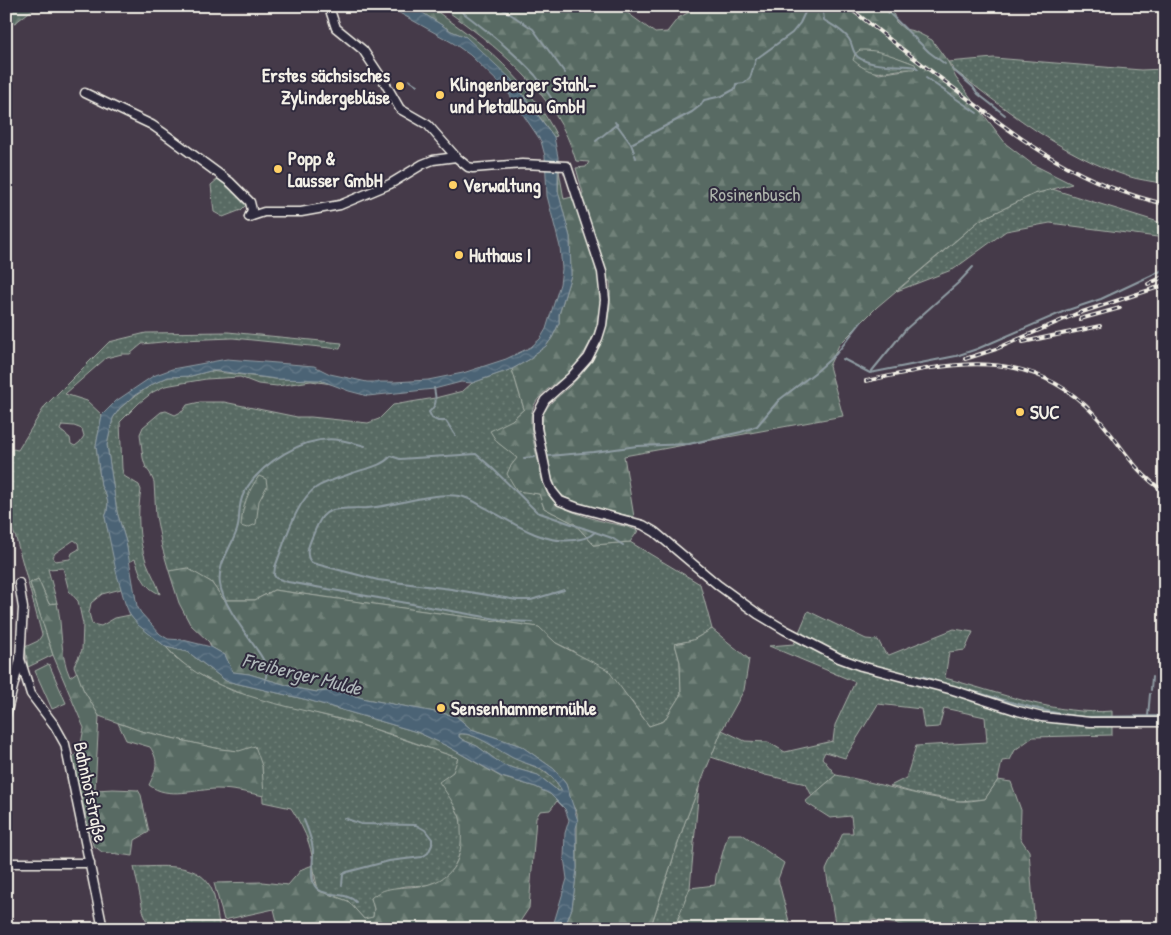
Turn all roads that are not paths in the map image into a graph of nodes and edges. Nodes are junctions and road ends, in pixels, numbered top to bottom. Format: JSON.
{"nodes":[{"id":1,"x":331,"y":13,"type":"dead end"},
{"id":2,"x":85,"y":93,"type":"dead end"},
{"id":3,"x":456,"y":157,"type":"junction"},
{"id":4,"x":19,"y":583,"type":"dead end"},
{"id":5,"x":20,"y":659,"type":"junction"},
{"id":6,"x":6,"y":715,"type":"edge"},
{"id":7,"x":1165,"y":722,"type":"edge"},
{"id":8,"x":6,"y":863,"type":"edge"},
{"id":9,"x":90,"y":864,"type":"junction"},
{"id":10,"x":103,"y":929,"type":"edge"}],
"edges":[{"from":1,"to":3,"type":"street"},
{"from":2,"to":3,"type":"street"},
{"from":3,"to":7,"type":"street"},
{"from":4,"to":5,"type":"street","name":"Bahnhofstraße"},
{"from":5,"to":6,"type":"street"},
{"from":5,"to":9,"type":"street","name":"Bahnhofstraße"},
{"from":8,"to":9,"type":"street"},
{"from":9,"to":10,"type":"street","name":"Bahnhofstraße"}]}
